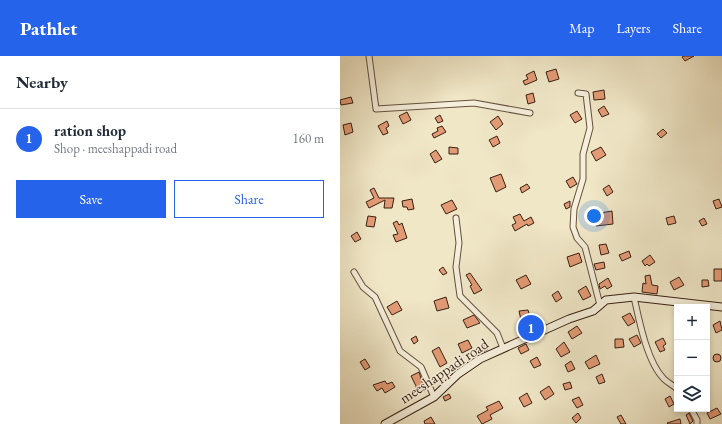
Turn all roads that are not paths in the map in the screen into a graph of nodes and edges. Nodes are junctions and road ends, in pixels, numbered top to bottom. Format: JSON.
{"nodes":[{"id":1,"x":369,"y":56,"type":"edge"},
{"id":2,"x":578,"y":93,"type":"dead end"},
{"id":3,"x":530,"y":113,"type":"dead end"},
{"id":4,"x":456,"y":218,"type":"dead end"},
{"id":5,"x":354,"y":272,"type":"dead end"},
{"id":6,"x":634,"y":297,"type":"junction"},
{"id":7,"x":600,"y":305,"type":"junction"},
{"id":8,"x":722,"y":307,"type":"edge"},
{"id":9,"x":503,"y":348,"type":"junction"},
{"id":10,"x":674,"y":386,"type":"edge"},
{"id":11,"x":434,"y":397,"type":"junction"},
{"id":12,"x":693,"y":412,"type":"edge"},
{"id":13,"x":385,"y":424,"type":"edge"},
{"id":14,"x":697,"y":424,"type":"edge"}],
"edges":[{"from":1,"to":3,"type":"street"},
{"from":2,"to":7,"type":"street"},
{"from":4,"to":9,"type":"street"},
{"from":5,"to":11,"type":"street"},
{"from":6,"to":7,"type":"street","name":"meeshappadi road"},
{"from":6,"to":8,"type":"street","name":"meeshappadi road"},
{"from":6,"to":10,"type":"street"},
{"from":7,"to":9,"type":"street","name":"meeshappadi road"},
{"from":9,"to":11,"type":"street","name":"meeshappadi road"},
{"from":11,"to":13,"type":"street","name":"meeshappadi road"},
{"from":12,"to":14,"type":"street"}]}
